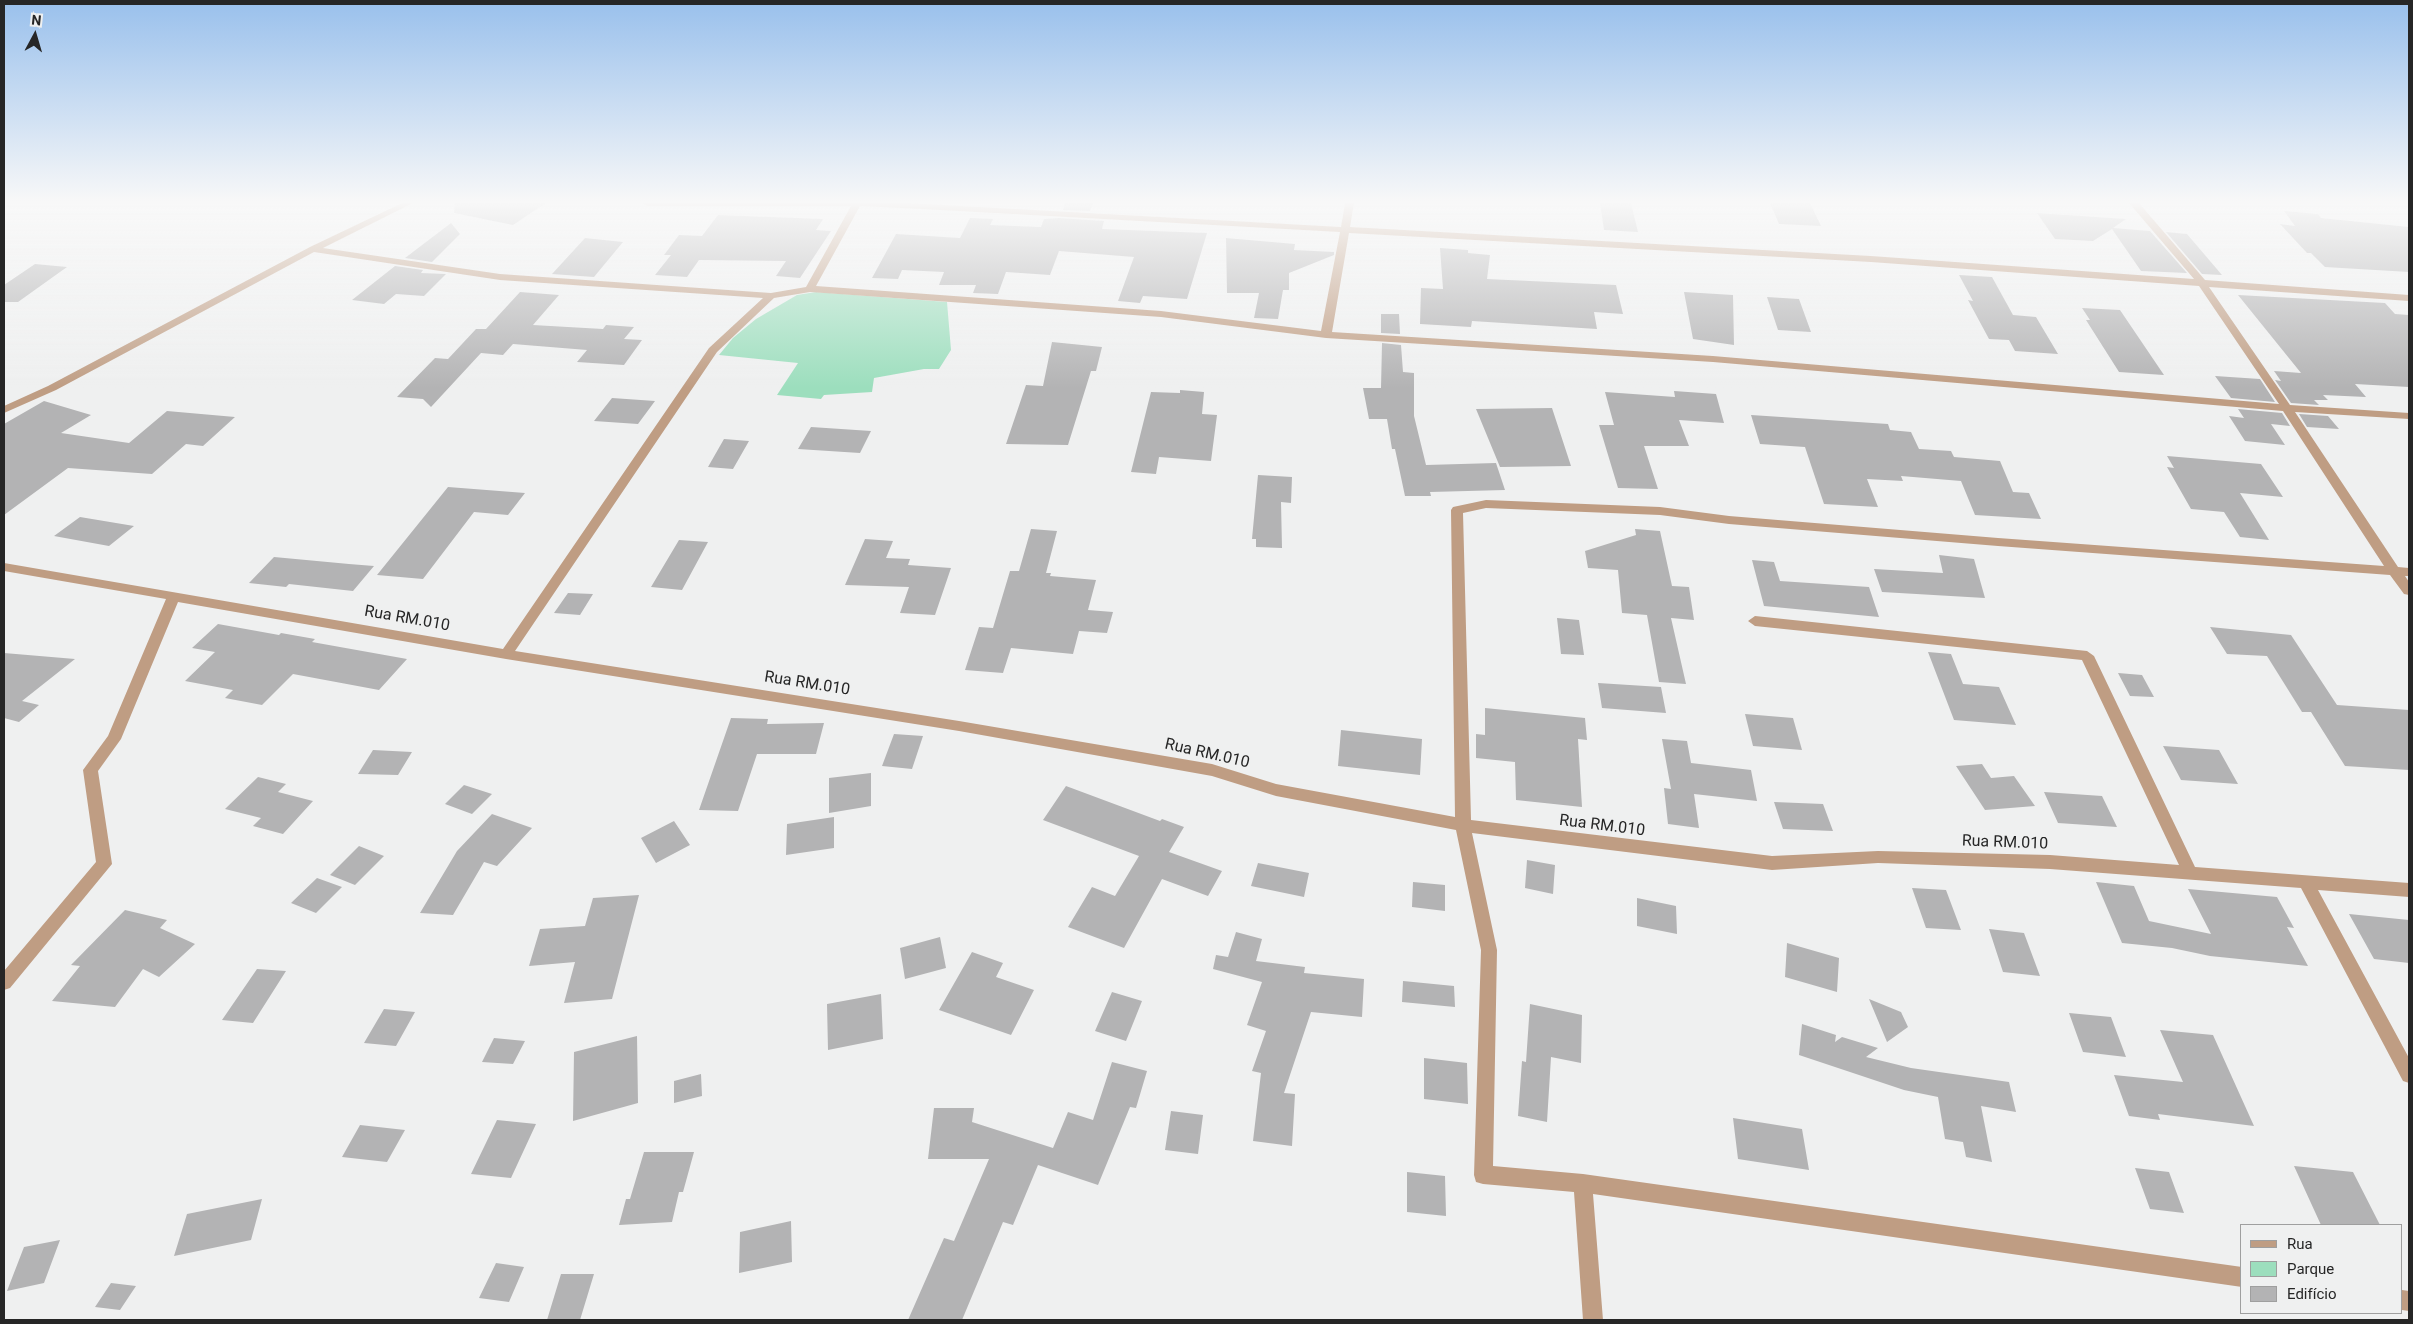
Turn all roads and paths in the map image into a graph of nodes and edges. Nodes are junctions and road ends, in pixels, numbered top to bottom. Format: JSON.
{"nodes":[{"id":1,"x":283,"y":265,"type":"edge"},
{"id":2,"x":418,"y":265,"type":"edge"},
{"id":3,"x":823,"y":265,"type":"edge"},
{"id":4,"x":1339,"y":265,"type":"edge"},
{"id":5,"x":1951,"y":265,"type":"edge"},
{"id":6,"x":2187,"y":265,"type":"edge"},
{"id":7,"x":2202,"y":283,"type":"junction"},
{"id":8,"x":810,"y":288,"type":"junction"},
{"id":9,"x":771,"y":296,"type":"junction"},
{"id":10,"x":2409,"y":298,"type":"edge"},
{"id":11,"x":1326,"y":335,"type":"junction"},
{"id":12,"x":2287,"y":408,"type":"junction"},
{"id":13,"x":4,"y":410,"type":"edge"},
{"id":14,"x":2409,"y":416,"type":"edge"},
{"id":15,"x":4,"y":567,"type":"edge"},
{"id":16,"x":2394,"y":571,"type":"junction"},
{"id":17,"x":2409,"y":572,"type":"edge"},
{"id":18,"x":2409,"y":591,"type":"edge"},
{"id":19,"x":174,"y":595,"type":"junction"},
{"id":20,"x":1755,"y":622,"type":"dead end"},
{"id":21,"x":506,"y":654,"type":"junction"},
{"id":22,"x":1463,"y":825,"type":"junction"},
{"id":23,"x":2190,"y":872,"type":"junction"},
{"id":24,"x":2306,"y":881,"type":"junction"},
{"id":25,"x":2409,"y":890,"type":"edge"},
{"id":26,"x":4,"y":983,"type":"edge"},
{"id":27,"x":2409,"y":1075,"type":"edge"},
{"id":28,"x":1583,"y":1183,"type":"junction"},
{"id":29,"x":2240,"y":1277,"type":"edge"},
{"id":30,"x":1593,"y":1320,"type":"edge"}],
"edges":[{"from":1,"to":13,"type":"street"},
{"from":2,"to":9,"type":"street"},
{"from":3,"to":8,"type":"street"},
{"from":4,"to":11,"type":"street"},
{"from":5,"to":7,"type":"street"},
{"from":6,"to":7,"type":"street"},
{"from":7,"to":10,"type":"street"},
{"from":7,"to":12,"type":"street"},
{"from":8,"to":9,"type":"street"},
{"from":8,"to":11,"type":"street"},
{"from":9,"to":21,"type":"street"},
{"from":11,"to":12,"type":"street"},
{"from":12,"to":14,"type":"street"},
{"from":12,"to":16,"type":"street"},
{"from":15,"to":19,"type":"street","name":"Rua RM.010"},
{"from":16,"to":17,"type":"street"},
{"from":16,"to":18,"type":"street"},
{"from":16,"to":22,"type":"street"},
{"from":19,"to":21,"type":"street","name":"Rua RM.010"},
{"from":19,"to":26,"type":"street"},
{"from":20,"to":23,"type":"street"},
{"from":21,"to":22,"type":"street","name":"Rua RM.010"},
{"from":22,"to":23,"type":"street","name":"Rua RM.010"},
{"from":22,"to":28,"type":"street"},
{"from":23,"to":24,"type":"street","name":"Rua RM.010"},
{"from":24,"to":25,"type":"street","name":"Rua RM.010"},
{"from":24,"to":27,"type":"street"},
{"from":28,"to":29,"type":"street"},
{"from":28,"to":30,"type":"street"}]}
